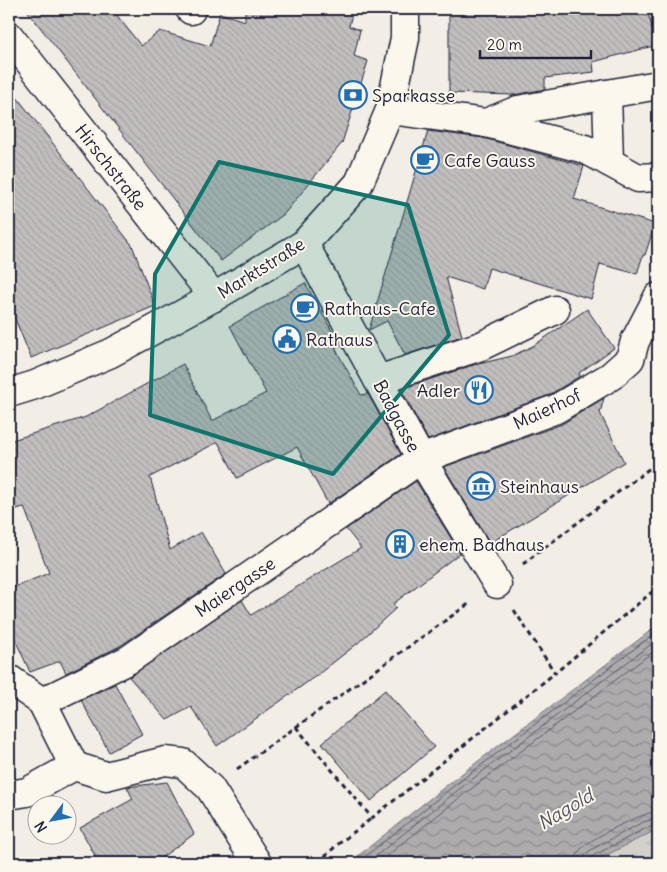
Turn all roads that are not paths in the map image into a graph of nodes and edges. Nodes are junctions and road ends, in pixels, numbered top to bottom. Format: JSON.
{"nodes":[{"id":1,"x":405,"y":9,"type":"edge"},
{"id":2,"x":9,"y":36,"type":"edge"},
{"id":3,"x":658,"y":85,"type":"edge"},
{"id":4,"x":607,"y":94,"type":"junction"},
{"id":5,"x":390,"y":110,"type":"junction"},
{"id":6,"x":486,"y":123,"type":"junction"},
{"id":7,"x":609,"y":162,"type":"junction"},
{"id":8,"x":658,"y":177,"type":"edge"},
{"id":9,"x":304,"y":244,"type":"junction"},
{"id":10,"x":214,"y":297,"type":"junction"},
{"id":11,"x":658,"y":297,"type":"edge"},
{"id":12,"x":555,"y":310,"type":"dead end"},
{"id":13,"x":378,"y":380,"type":"junction"},
{"id":14,"x":9,"y":393,"type":"edge"},
{"id":15,"x":421,"y":460,"type":"junction"},
{"id":16,"x":497,"y":584,"type":"road end"},
{"id":17,"x":9,"y":679,"type":"edge"},
{"id":18,"x":42,"y":702,"type":"junction"},
{"id":19,"x":74,"y":766,"type":"junction"},
{"id":20,"x":9,"y":796,"type":"edge"},
{"id":21,"x":257,"y":863,"type":"edge"}],
"edges":[{"from":1,"to":5,"type":"street","name":"Marktstraße"},
{"from":2,"to":10,"type":"street","name":"Hirschstraße"},
{"from":3,"to":4,"type":"street"},
{"from":4,"to":6,"type":"street"},
{"from":4,"to":7,"type":"street"},
{"from":5,"to":6,"type":"street"},
{"from":5,"to":9,"type":"street","name":"Marktstraße"},
{"from":6,"to":7,"type":"street"},
{"from":7,"to":8,"type":"street"},
{"from":9,"to":10,"type":"street","name":"Marktstraße"},
{"from":9,"to":13,"type":"street","name":"Badgasse"},
{"from":10,"to":14,"type":"street","name":"Marktstraße"},
{"from":11,"to":15,"type":"street","name":"Maierhof"},
{"from":12,"to":13,"type":"street"},
{"from":13,"to":15,"type":"street","name":"Badgasse"},
{"from":15,"to":16,"type":"street","name":"Badgasse"},
{"from":15,"to":18,"type":"street","name":"Maiergasse"},
{"from":17,"to":18,"type":"street"},
{"from":18,"to":19,"type":"street"},
{"from":19,"to":20,"type":"street"},
{"from":19,"to":21,"type":"street"}]}
